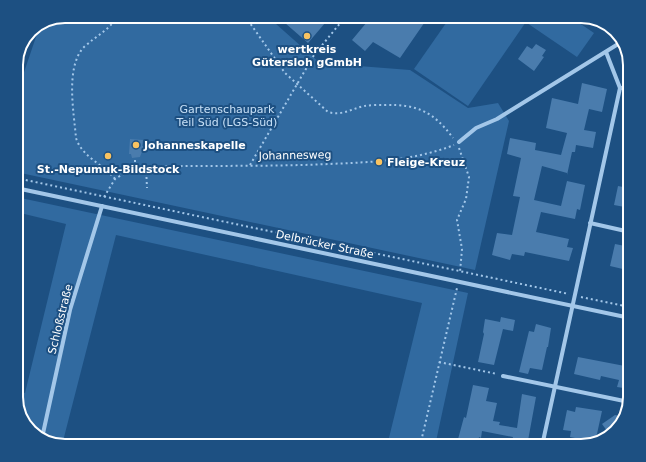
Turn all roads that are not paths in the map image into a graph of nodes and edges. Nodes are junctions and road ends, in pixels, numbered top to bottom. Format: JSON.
{"nodes":[{"id":1,"x":618,"y":44,"type":"edge"},
{"id":2,"x":606,"y":52,"type":"junction"},
{"id":3,"x":620,"y":88,"type":"joint"},
{"id":4,"x":459,"y":143,"type":"road end"},
{"id":5,"x":23,"y":189,"type":"edge"},
{"id":6,"x":102,"y":206,"type":"junction"},
{"id":7,"x":590,"y":223,"type":"junction"},
{"id":8,"x":623,"y":230,"type":"edge"},
{"id":9,"x":572,"y":306,"type":"junction"},
{"id":10,"x":623,"y":317,"type":"edge"},
{"id":11,"x":503,"y":376,"type":"road end"},
{"id":12,"x":555,"y":386,"type":"junction"},
{"id":13,"x":623,"y":401,"type":"edge"},
{"id":14,"x":43,"y":433,"type":"edge"},
{"id":15,"x":544,"y":439,"type":"edge"}],
"edges":[{"from":1,"to":2,"type":"street"},
{"from":2,"to":3,"type":"street"},
{"from":2,"to":4,"type":"street"},
{"from":3,"to":7,"type":"street"},
{"from":5,"to":6,"type":"street","name":"Delbrücker Straße"},
{"from":6,"to":9,"type":"street","name":"Delbrücker Straße"},
{"from":6,"to":14,"type":"street","name":"Schloßstraße"},
{"from":7,"to":8,"type":"street"},
{"from":7,"to":9,"type":"street"},
{"from":9,"to":10,"type":"street","name":"Delbrücker Straße"},
{"from":9,"to":12,"type":"street"},
{"from":11,"to":12,"type":"street"},
{"from":12,"to":13,"type":"street"},
{"from":12,"to":15,"type":"street"}]}
